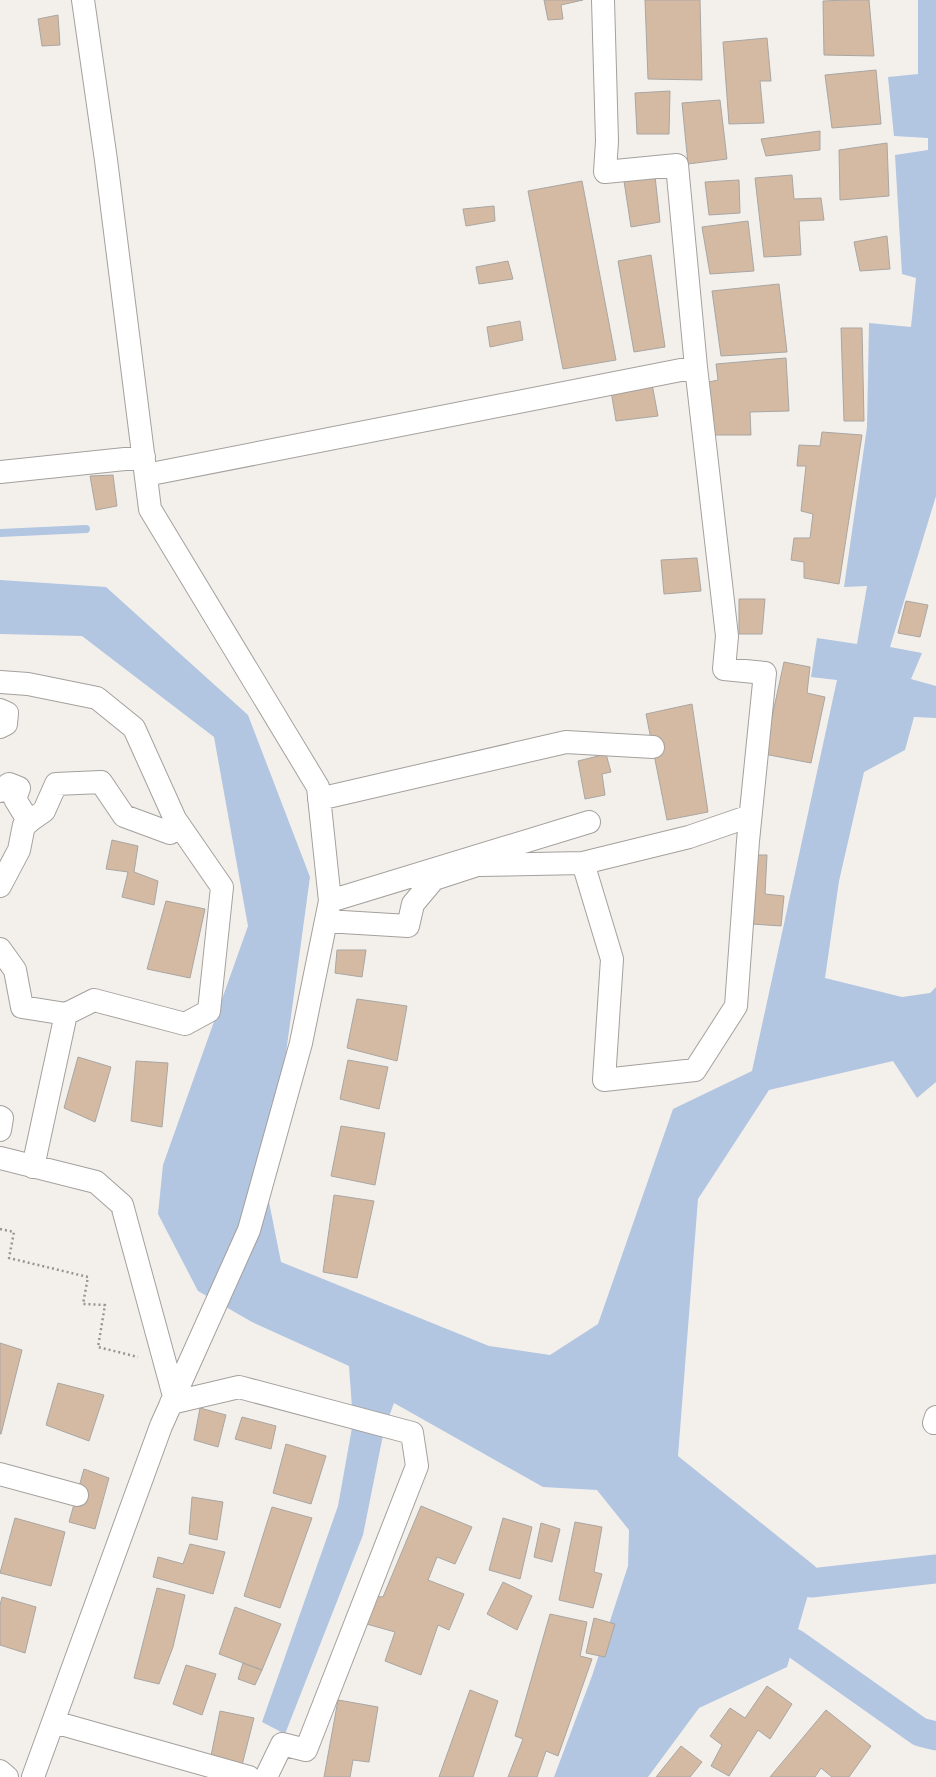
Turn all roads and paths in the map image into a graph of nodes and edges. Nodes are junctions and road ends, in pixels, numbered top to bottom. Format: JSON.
{"nodes":[{"id":1,"x":83,"y":0,"type":"edge"},
{"id":2,"x":603,"y":0,"type":"edge"},
{"id":3,"x":696,"y":366,"type":"junction"},
{"id":4,"x":145,"y":466,"type":"junction"},
{"id":5,"x":0,"y":472,"type":"edge"},
{"id":6,"x":0,"y":682,"type":"edge"},
{"id":7,"x":0,"y":710,"type":"edge"},
{"id":8,"x":0,"y":727,"type":"edge"},
{"id":9,"x":653,"y":747,"type":"dead end"},
{"id":10,"x":0,"y":790,"type":"edge"},
{"id":11,"x":319,"y":799,"type":"junction"},
{"id":12,"x":750,"y":816,"type":"junction"},
{"id":13,"x":175,"y":819,"type":"junction"},
{"id":14,"x":29,"y":822,"type":"junction"},
{"id":15,"x":589,"y":822,"type":"dead end"},
{"id":16,"x":583,"y":863,"type":"junction"},
{"id":17,"x":0,"y":886,"type":"edge"},
{"id":18,"x":328,"y":911,"type":"junction"},
{"id":19,"x":0,"y":949,"type":"edge"},
{"id":20,"x":66,"y":1014,"type":"junction"},
{"id":21,"x":0,"y":1117,"type":"edge"},
{"id":22,"x":0,"y":1130,"type":"edge"},
{"id":23,"x":0,"y":1158,"type":"edge"},
{"id":24,"x":33,"y":1167,"type":"junction"},
{"id":25,"x":0,"y":1229,"type":"edge"},
{"id":26,"x":165,"y":1364,"type":"junction"},
{"id":27,"x":172,"y":1400,"type":"junction"},
{"id":28,"x":936,"y":1417,"type":"edge"},
{"id":29,"x":936,"y":1423,"type":"edge"},
{"id":30,"x":0,"y":1474,"type":"edge"},
{"id":31,"x":77,"y":1495,"type":"dead end"},
{"id":32,"x":54,"y":1722,"type":"junction"},
{"id":33,"x":0,"y":1771,"type":"edge"},
{"id":34,"x":7,"y":1777,"type":"edge"},
{"id":35,"x":33,"y":1777,"type":"edge"},
{"id":36,"x":249,"y":1777,"type":"edge"},
{"id":37,"x":266,"y":1777,"type":"edge"}],
"edges":[{"from":1,"to":4,"type":"street"},
{"from":2,"to":3,"type":"street"},
{"from":3,"to":4,"type":"street"},
{"from":3,"to":12,"type":"street"},
{"from":4,"to":5,"type":"street"},
{"from":4,"to":11,"type":"street"},
{"from":6,"to":13,"type":"street"},
{"from":7,"to":8,"type":"street"},
{"from":9,"to":11,"type":"street"},
{"from":10,"to":14,"type":"street"},
{"from":11,"to":18,"type":"street"},
{"from":12,"to":16,"type":"street"},
{"from":12,"to":16,"type":"street"},
{"from":13,"to":14,"type":"street"},
{"from":13,"to":20,"type":"street"},
{"from":14,"to":17,"type":"street"},
{"from":15,"to":18,"type":"street"},
{"from":16,"to":18,"type":"street"},
{"from":18,"to":27,"type":"street"},
{"from":19,"to":20,"type":"street"},
{"from":20,"to":24,"type":"street"},
{"from":21,"to":22,"type":"street"},
{"from":23,"to":24,"type":"street"},
{"from":24,"to":26,"type":"street"},
{"from":25,"to":26,"type":"path"},
{"from":26,"to":27,"type":"street"},
{"from":27,"to":32,"type":"street"},
{"from":27,"to":37,"type":"street"},
{"from":28,"to":29,"type":"street"},
{"from":30,"to":31,"type":"street"},
{"from":32,"to":35,"type":"street"},
{"from":32,"to":36,"type":"street"},
{"from":33,"to":34,"type":"street"}]}
